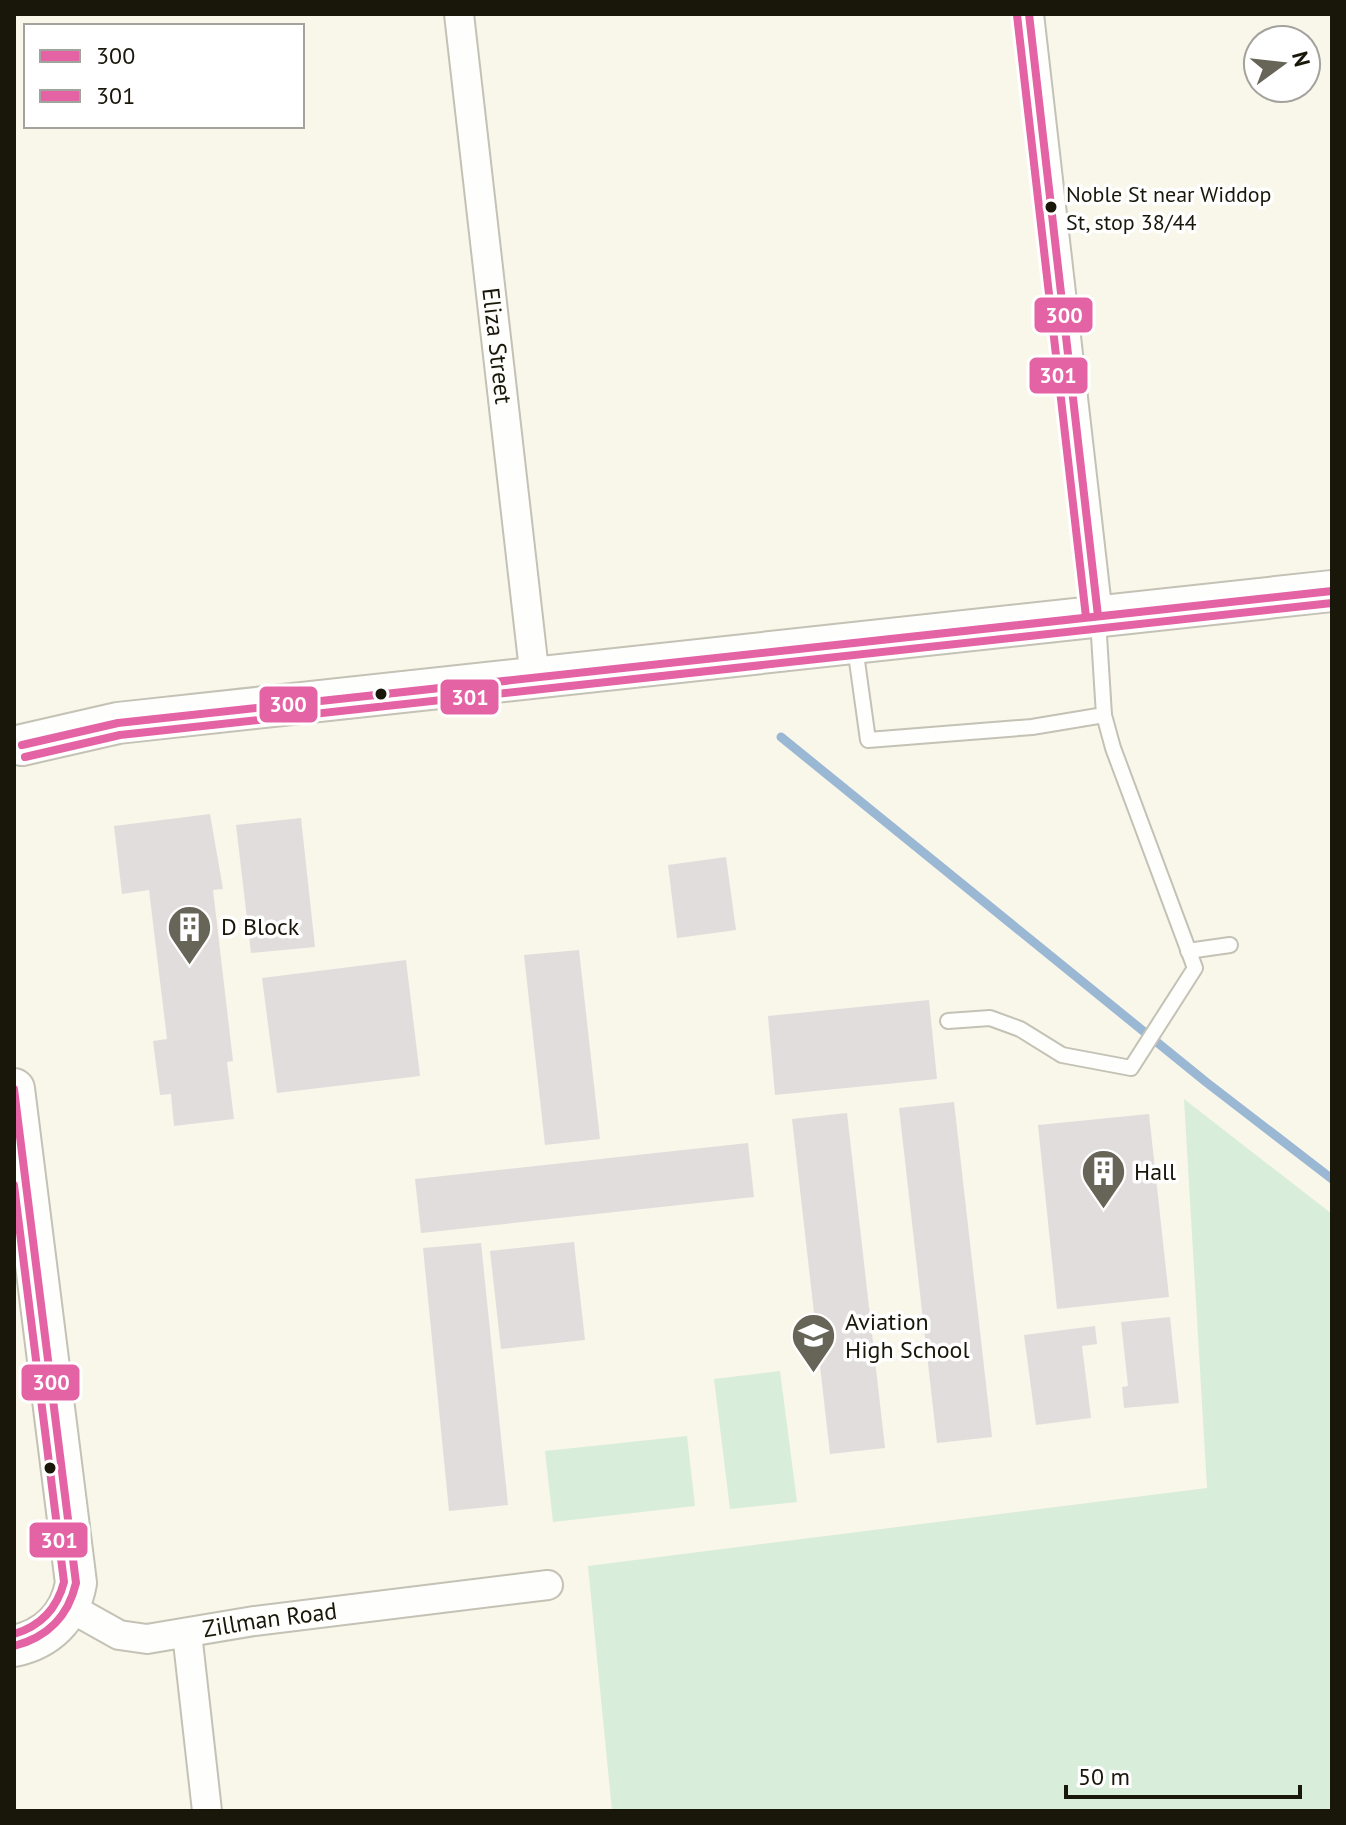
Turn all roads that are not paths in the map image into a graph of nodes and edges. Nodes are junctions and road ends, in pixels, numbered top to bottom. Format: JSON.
{"nodes":[{"id":1,"x":459,"y":14,"type":"edge"},
{"id":2,"x":1029,"y":14,"type":"edge"},
{"id":3,"x":1332,"y":591,"type":"edge"},
{"id":4,"x":1098,"y":616,"type":"junction"},
{"id":5,"x":855,"y":644,"type":"junction"},
{"id":6,"x":535,"y":679,"type":"junction"},
{"id":7,"x":1104,"y":715,"type":"junction"},
{"id":8,"x":17,"y":750,"type":"edge"},
{"id":9,"x":1230,"y":945,"type":"dead end"},
{"id":10,"x":1188,"y":951,"type":"junction"},
{"id":11,"x":948,"y":1021,"type":"dead end"},
{"id":12,"x":14,"y":1089,"type":"edge"},
{"id":13,"x":548,"y":1585,"type":"dead end"},
{"id":14,"x":69,"y":1607,"type":"junction"},
{"id":15,"x":187,"y":1633,"type":"junction"},
{"id":16,"x":14,"y":1646,"type":"edge"},
{"id":17,"x":207,"y":1811,"type":"edge"}],
"edges":[{"from":1,"to":6,"type":"street","name":"Eliza Street"},
{"from":2,"to":4,"type":"street"},
{"from":3,"to":4,"type":"street"},
{"from":4,"to":5,"type":"street"},
{"from":4,"to":7,"type":"lane"},
{"from":5,"to":6,"type":"street"},
{"from":5,"to":7,"type":"lane"},
{"from":6,"to":8,"type":"street"},
{"from":7,"to":10,"type":"lane"},
{"from":9,"to":10,"type":"lane"},
{"from":10,"to":11,"type":"lane"},
{"from":12,"to":14,"type":"street"},
{"from":13,"to":15,"type":"street","name":"Zillman Road"},
{"from":14,"to":15,"type":"street","name":"Zillman Road"},
{"from":14,"to":16,"type":"street"},
{"from":15,"to":17,"type":"street"}]}
